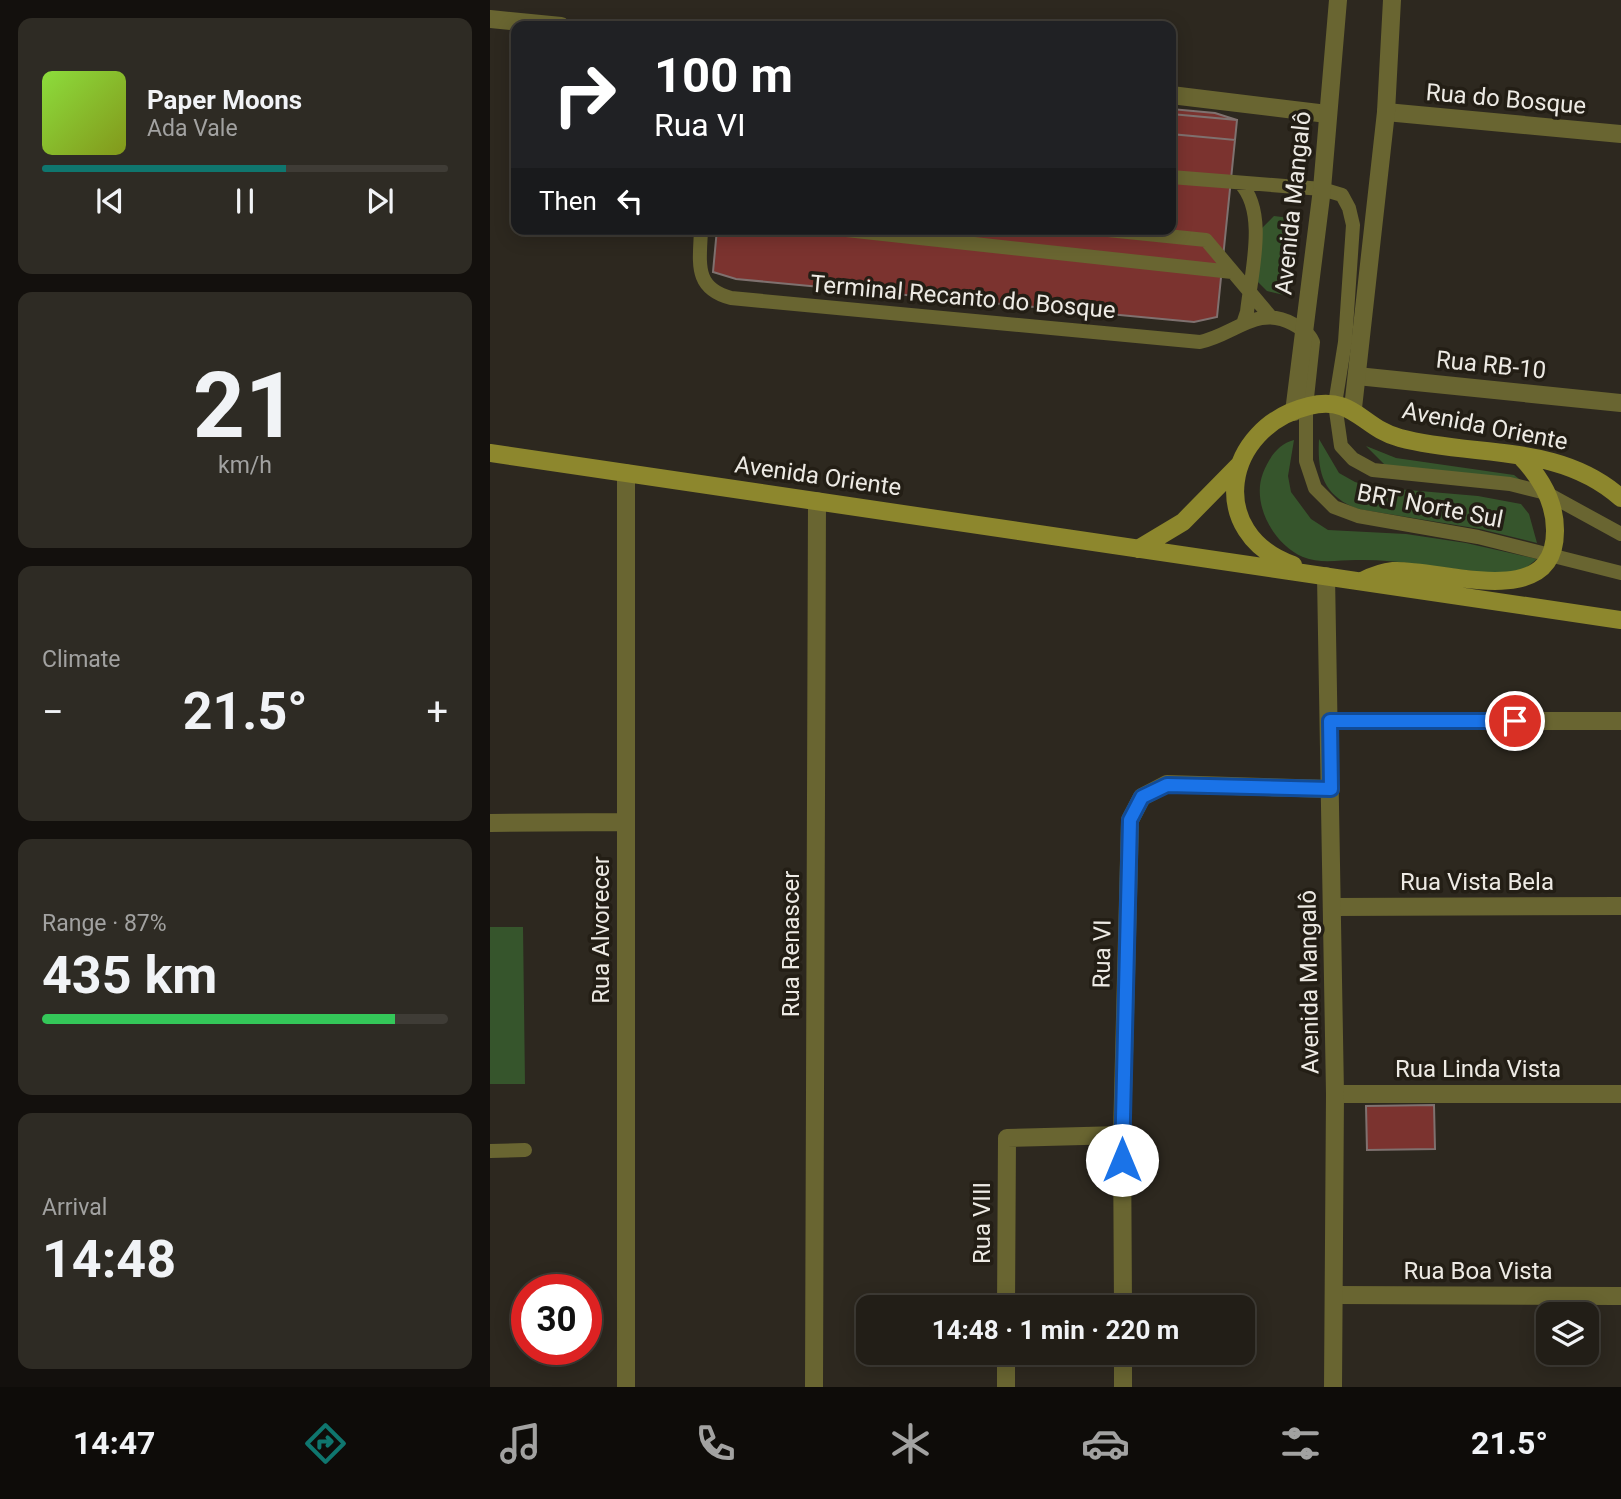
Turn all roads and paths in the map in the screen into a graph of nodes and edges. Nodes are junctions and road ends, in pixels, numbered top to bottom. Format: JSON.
{"nodes":[{"id":1,"x":1338,"y":0,"type":"edge"},
{"id":2,"x":1392,"y":0,"type":"edge"},
{"id":3,"x":490,"y":19,"type":"edge"},
{"id":4,"x":511,"y":21,"type":"edge"},
{"id":5,"x":1176,"y":96,"type":"edge"},
{"id":6,"x":1386,"y":112,"type":"junction"},
{"id":7,"x":1327,"y":114,"type":"junction"},
{"id":8,"x":1621,"y":134,"type":"edge"},
{"id":9,"x":1176,"y":177,"type":"edge"},
{"id":10,"x":1240,"y":183,"type":"junction"},
{"id":11,"x":1322,"y":189,"type":"junction"},
{"id":12,"x":701,"y":235,"type":"edge"},
{"id":13,"x":892,"y":235,"type":"edge"},
{"id":14,"x":1157,"y":235,"type":"edge"},
{"id":15,"x":1232,"y":272,"type":"junction"},
{"id":16,"x":1249,"y":292,"type":"junction"},
{"id":17,"x":1270,"y":316,"type":"junction"},
{"id":18,"x":1243,"y":324,"type":"junction"},
{"id":19,"x":1304,"y":330,"type":"junction"},
{"id":20,"x":1357,"y":376,"type":"junction"},
{"id":21,"x":1621,"y":403,"type":"edge"},
{"id":22,"x":1344,"y":406,"type":"junction"},
{"id":23,"x":1300,"y":409,"type":"junction"},
{"id":24,"x":490,"y":453,"type":"edge"},
{"id":25,"x":1519,"y":455,"type":"junction"},
{"id":26,"x":1239,"y":465,"type":"junction"},
{"id":27,"x":626,"y":473,"type":"junction"},
{"id":28,"x":1546,"y":493,"type":"junction"},
{"id":29,"x":1621,"y":498,"type":"edge"},
{"id":30,"x":817,"y":501,"type":"junction"},
{"id":31,"x":1621,"y":534,"type":"edge"},
{"id":32,"x":1138,"y":549,"type":"junction"},
{"id":33,"x":1551,"y":556,"type":"junction"},
{"id":34,"x":1621,"y":573,"type":"edge"},
{"id":35,"x":1326,"y":576,"type":"junction"},
{"id":36,"x":1360,"y":582,"type":"junction"},
{"id":37,"x":1621,"y":620,"type":"edge"},
{"id":38,"x":1330,"y":721,"type":"junction"},
{"id":39,"x":1621,"y":721,"type":"edge"},
{"id":40,"x":1331,"y":789,"type":"junction"},
{"id":41,"x":626,"y":822,"type":"junction"},
{"id":42,"x":490,"y":823,"type":"edge"},
{"id":43,"x":1621,"y":905,"type":"edge"},
{"id":44,"x":1333,"y":907,"type":"junction"},
{"id":45,"x":1335,"y":1094,"type":"junction"},
{"id":46,"x":1621,"y":1094,"type":"edge"},
{"id":47,"x":1122,"y":1135,"type":"junction"},
{"id":48,"x":525,"y":1150,"type":"dead end"},
{"id":49,"x":490,"y":1152,"type":"edge"},
{"id":50,"x":1006,"y":1295,"type":"edge"},
{"id":51,"x":1123,"y":1295,"type":"edge"},
{"id":52,"x":1335,"y":1295,"type":"junction"},
{"id":53,"x":1621,"y":1296,"type":"edge"},
{"id":54,"x":1006,"y":1365,"type":"edge"},
{"id":55,"x":1123,"y":1365,"type":"edge"},
{"id":56,"x":626,"y":1387,"type":"edge"},
{"id":57,"x":814,"y":1387,"type":"edge"},
{"id":58,"x":1006,"y":1387,"type":"edge"},
{"id":59,"x":1123,"y":1387,"type":"edge"},
{"id":60,"x":1333,"y":1387,"type":"edge"}],
"edges":[{"from":1,"to":7,"type":"street","name":"Avenida Mangalô"},
{"from":2,"to":6,"type":"street"},
{"from":3,"to":4,"type":"street"},
{"from":5,"to":7,"type":"street"},
{"from":6,"to":8,"type":"street","name":"Rua do Bosque"},
{"from":6,"to":20,"type":"street"},
{"from":7,"to":11,"type":"street","name":"Avenida Mangalô"},
{"from":9,"to":10,"type":"lane"},
{"from":10,"to":11,"type":"lane"},
{"from":10,"to":16,"type":"lane"},
{"from":11,"to":19,"type":"street","name":"Avenida Mangalô"},
{"from":11,"to":22,"type":"lane","name":"BRT Norte Sul"},
{"from":12,"to":18,"type":"lane","name":"Terminal Recanto do Bosque"},
{"from":13,"to":15,"type":"lane","name":"Terminal Recanto do Bosque"},
{"from":14,"to":15,"type":"lane"},
{"from":15,"to":16,"type":"lane"},
{"from":16,"to":17,"type":"lane"},
{"from":16,"to":18,"type":"lane"},
{"from":17,"to":18,"type":"lane","name":"Terminal Recanto do Bosque"},
{"from":17,"to":19,"type":"lane"},
{"from":19,"to":23,"type":"street","name":"Avenida Mangalô"},
{"from":20,"to":21,"type":"street","name":"Rua RB-10"},
{"from":20,"to":22,"type":"street"},
{"from":22,"to":23,"type":"main road","name":"Avenida Oriente"},
{"from":22,"to":25,"type":"main road","name":"Avenida Oriente"},
{"from":22,"to":28,"type":"lane","name":"BRT Norte Sul"},
{"from":23,"to":26,"type":"main road","name":"Avenida Oriente"},
{"from":23,"to":33,"type":"lane","name":"BRT Norte Sul"},
{"from":24,"to":27,"type":"main road","name":"Avenida Oriente"},
{"from":25,"to":28,"type":"main road"},
{"from":25,"to":29,"type":"main road","name":"Avenida Oriente"},
{"from":26,"to":32,"type":"main road","name":"Avenida Oriente"},
{"from":26,"to":35,"type":"main road","name":"Avenida Oriente"},
{"from":27,"to":30,"type":"main road","name":"Avenida Oriente"},
{"from":27,"to":41,"type":"street","name":"Rua Alvorecer"},
{"from":28,"to":31,"type":"lane","name":"BRT Norte Sul"},
{"from":28,"to":33,"type":"main road"},
{"from":30,"to":32,"type":"main road","name":"Avenida Oriente"},
{"from":30,"to":57,"type":"street","name":"Rua Renascer"},
{"from":32,"to":35,"type":"main road","name":"Avenida Oriente"},
{"from":33,"to":34,"type":"lane","name":"BRT Norte Sul"},
{"from":33,"to":36,"type":"main road"},
{"from":35,"to":36,"type":"main road","name":"Avenida Oriente"},
{"from":35,"to":38,"type":"street","name":"Avenida Mangalô"},
{"from":36,"to":37,"type":"main road","name":"Avenida Oriente"},
{"from":38,"to":39,"type":"street"},
{"from":38,"to":40,"type":"street","name":"Avenida Mangalô"},
{"from":40,"to":44,"type":"street","name":"Avenida Mangalô"},
{"from":40,"to":47,"type":"street","name":"Rua VI"},
{"from":41,"to":42,"type":"street"},
{"from":41,"to":56,"type":"street","name":"Rua Alvorecer"},
{"from":43,"to":44,"type":"street","name":"Rua Vista Bela"},
{"from":44,"to":45,"type":"street","name":"Avenida Mangalô"},
{"from":45,"to":46,"type":"street","name":"Rua Linda Vista"},
{"from":45,"to":52,"type":"street","name":"Avenida Mangalô"},
{"from":47,"to":50,"type":"street","name":"Rua VIII"},
{"from":47,"to":51,"type":"street","name":"Rua VI"},
{"from":48,"to":49,"type":"lane"},
{"from":52,"to":53,"type":"street","name":"Rua Boa Vista"},
{"from":52,"to":60,"type":"street","name":"Avenida Mangalô"},
{"from":54,"to":58,"type":"street"},
{"from":55,"to":59,"type":"street"}]}
